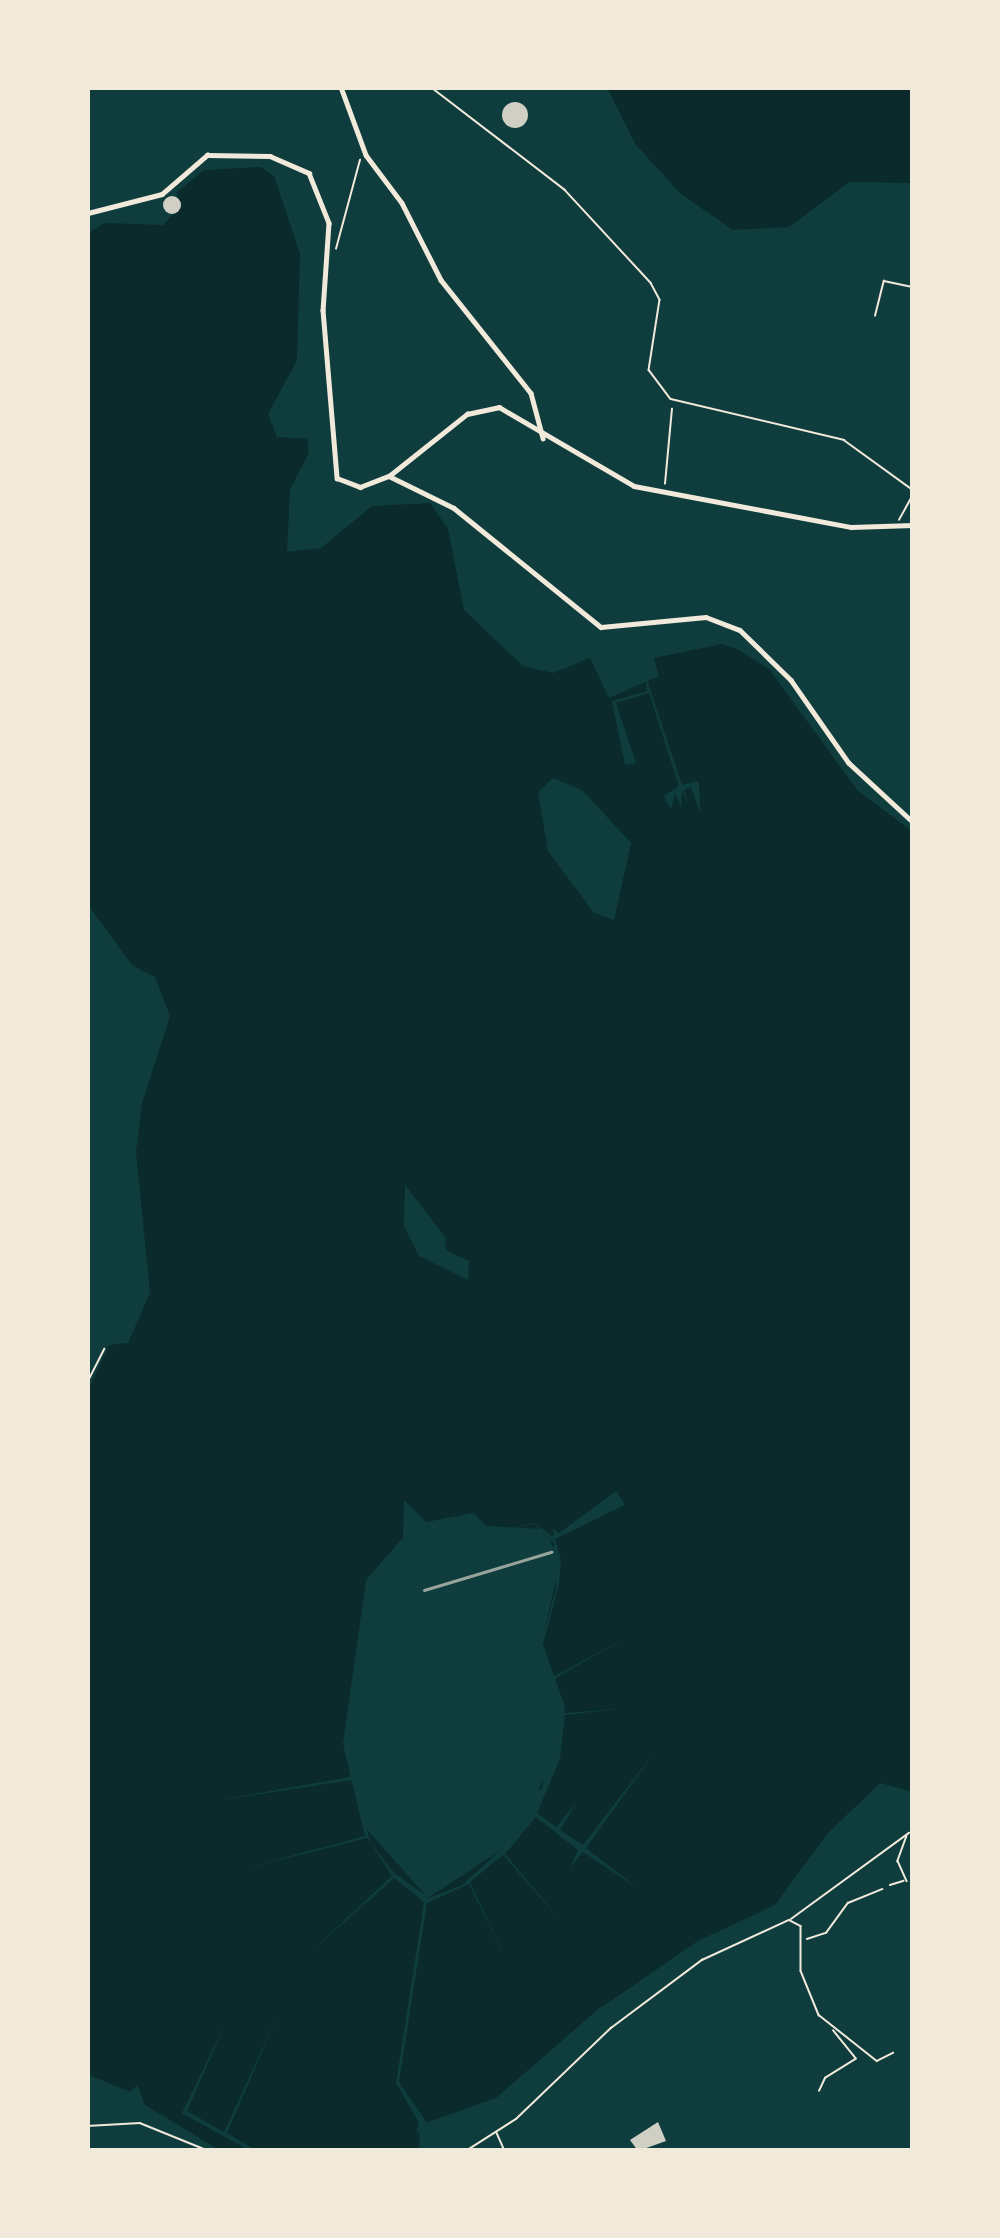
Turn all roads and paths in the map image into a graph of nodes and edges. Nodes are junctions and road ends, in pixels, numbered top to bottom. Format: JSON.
{"nodes":[{"id":1,"x":341,"y":87,"type":"edge"},
{"id":2,"x":431,"y":87,"type":"edge"},
{"id":3,"x":361,"y":146,"type":"junction"},
{"id":4,"x":88,"y":213,"type":"edge"},
{"id":5,"x":328,"y":255,"type":"junction"},
{"id":6,"x":913,"y":287,"type":"edge"},
{"id":7,"x":874,"y":316,"type":"dead end"},
{"id":8,"x":674,"y":400,"type":"junction"},
{"id":9,"x":543,"y":438,"type":"junction"},
{"id":10,"x":389,"y":476,"type":"junction"},
{"id":11,"x":664,"y":487,"type":"dead end"},
{"id":12,"x":913,"y":493,"type":"edge"},
{"id":13,"x":899,"y":520,"type":"junction"},
{"id":14,"x":913,"y":525,"type":"edge"},
{"id":15,"x":913,"y":822,"type":"edge"},
{"id":16,"x":104,"y":1349,"type":"dead end"},
{"id":17,"x":87,"y":1383,"type":"edge"},
{"id":18,"x":907,"y":1881,"type":"junction"},
{"id":19,"x":913,"y":1883,"type":"edge"},
{"id":20,"x":890,"y":1885,"type":"joint"},
{"id":21,"x":789,"y":1920,"type":"junction"},
{"id":22,"x":803,"y":1939,"type":"junction"},
{"id":23,"x":831,"y":2027,"type":"junction"},
{"id":24,"x":893,"y":2054,"type":"dead end"},
{"id":25,"x":819,"y":2091,"type":"dead end"},
{"id":26,"x":87,"y":2126,"type":"edge"},
{"id":27,"x":497,"y":2133,"type":"junction"},
{"id":28,"x":208,"y":2151,"type":"edge"},
{"id":29,"x":466,"y":2151,"type":"edge"},
{"id":30,"x":505,"y":2151,"type":"edge"}],
"edges":[{"from":1,"to":3,"type":"street"},
{"from":2,"to":8,"type":"lane"},
{"from":3,"to":5,"type":"path"},
{"from":3,"to":9,"type":"street"},
{"from":4,"to":5,"type":"street"},
{"from":5,"to":10,"type":"street"},
{"from":6,"to":7,"type":"lane"},
{"from":8,"to":11,"type":"path"},
{"from":8,"to":12,"type":"lane"},
{"from":9,"to":10,"type":"street"},
{"from":9,"to":13,"type":"street"},
{"from":10,"to":15,"type":"street"},
{"from":12,"to":13,"type":"lane"},
{"from":13,"to":14,"type":"street"},
{"from":16,"to":17,"type":"path"},
{"from":18,"to":19,"type":"lane"},
{"from":18,"to":20,"type":"lane"},
{"from":18,"to":21,"type":"lane"},
{"from":20,"to":22,"type":"path"},
{"from":21,"to":22,"type":"lane"},
{"from":21,"to":27,"type":"lane"},
{"from":22,"to":23,"type":"lane"},
{"from":23,"to":24,"type":"lane"},
{"from":23,"to":25,"type":"lane"},
{"from":26,"to":28,"type":"path"},
{"from":27,"to":29,"type":"lane"},
{"from":27,"to":30,"type":"lane"}]}
